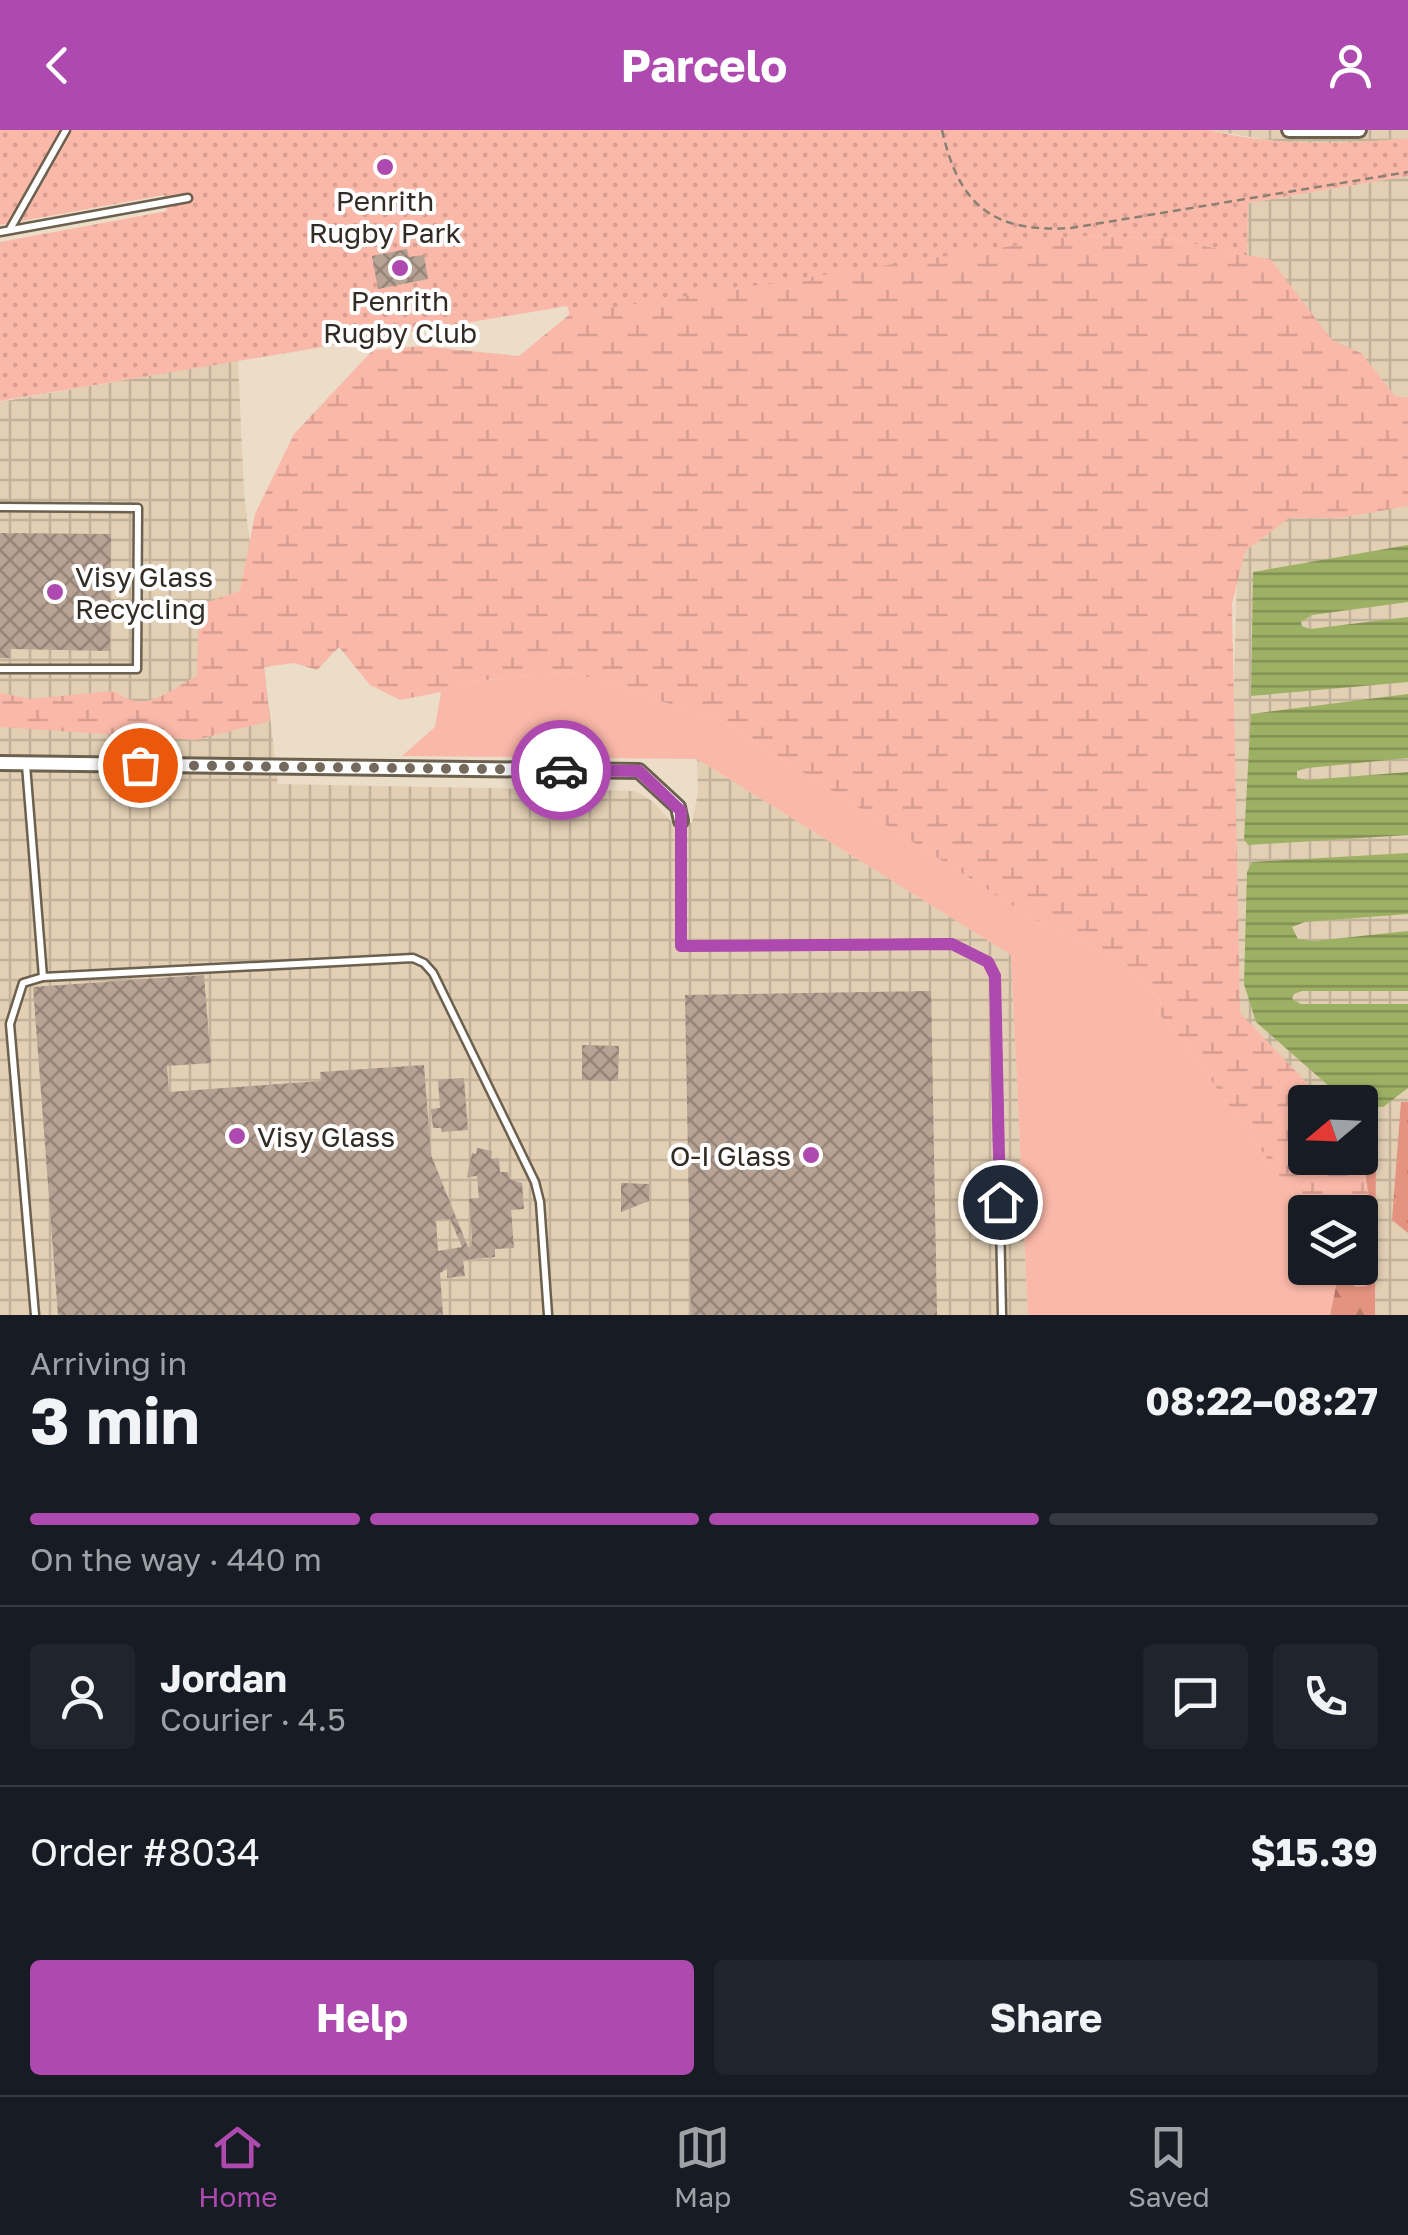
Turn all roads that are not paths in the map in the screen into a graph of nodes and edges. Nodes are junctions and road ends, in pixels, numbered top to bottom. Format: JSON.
{"nodes":[{"id":1,"x":66,"y":130,"type":"edge"},
{"id":2,"x":1289,"y":130,"type":"edge"},
{"id":3,"x":1359,"y":130,"type":"edge"},
{"id":4,"x":188,"y":198,"type":"dead end"},
{"id":5,"x":10,"y":230,"type":"junction"},
{"id":6,"x":0,"y":232,"type":"edge"},
{"id":7,"x":0,"y":506,"type":"edge"},
{"id":8,"x":0,"y":669,"type":"edge"},
{"id":9,"x":0,"y":763,"type":"edge"},
{"id":10,"x":26,"y":764,"type":"junction"},
{"id":11,"x":681,"y":821,"type":"joint"},
{"id":12,"x":43,"y":977,"type":"junction"},
{"id":13,"x":34,"y":1315,"type":"edge"},
{"id":14,"x":548,"y":1315,"type":"edge"},
{"id":15,"x":1002,"y":1315,"type":"edge"}],
"edges":[{"from":1,"to":5,"type":"lane"},
{"from":2,"to":3,"type":"street"},
{"from":4,"to":5,"type":"lane"},
{"from":5,"to":6,"type":"lane"},
{"from":7,"to":8,"type":"lane"},
{"from":9,"to":10,"type":"street"},
{"from":10,"to":11,"type":"street"},
{"from":10,"to":12,"type":"lane"},
{"from":11,"to":15,"type":"lane"},
{"from":12,"to":13,"type":"lane"},
{"from":12,"to":14,"type":"lane"}]}
